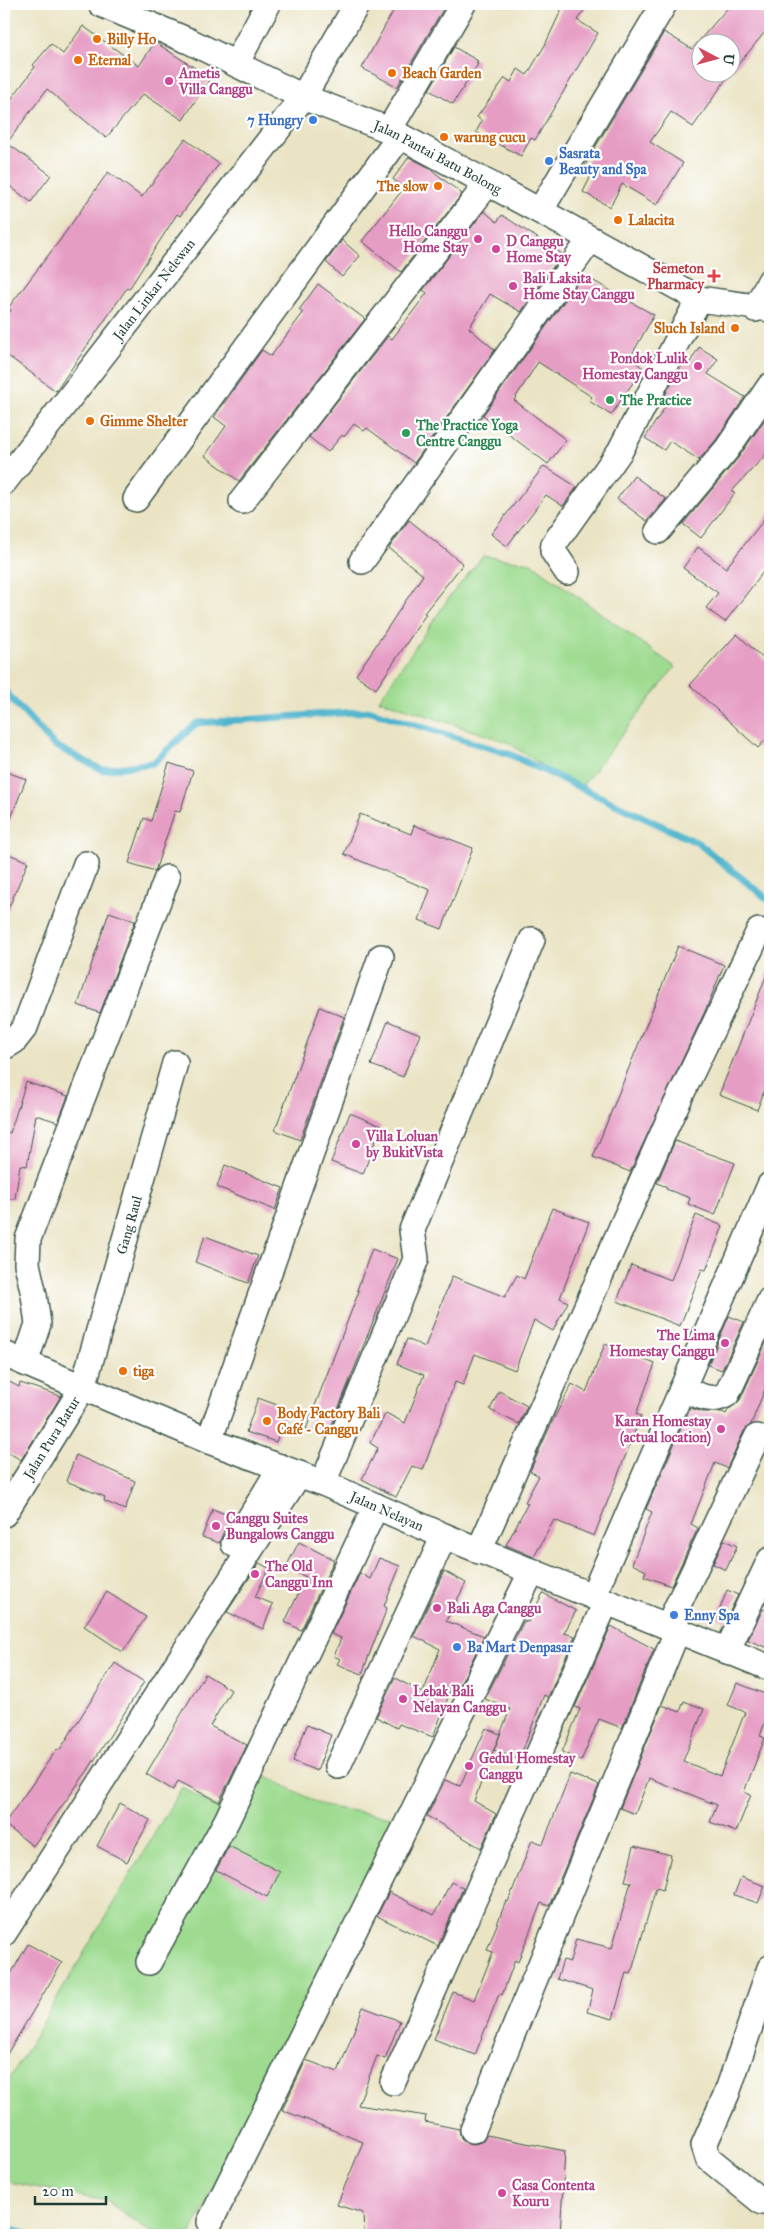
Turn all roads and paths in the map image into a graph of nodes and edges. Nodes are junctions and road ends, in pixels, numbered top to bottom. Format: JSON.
{"nodes":[{"id":1,"x":101,"y":4,"type":"edge"},
{"id":2,"x":268,"y":4,"type":"edge"},
{"id":3,"x":357,"y":4,"type":"edge"},
{"id":4,"x":463,"y":4,"type":"edge"},
{"id":5,"x":664,"y":4,"type":"edge"},
{"id":6,"x":236,"y":64,"type":"junction"},
{"id":7,"x":303,"y":97,"type":"junction"},
{"id":8,"x":395,"y":133,"type":"junction"},
{"id":9,"x":488,"y":183,"type":"junction"},
{"id":10,"x":540,"y":211,"type":"junction"},
{"id":11,"x":590,"y":240,"type":"junction"},
{"id":12,"x":770,"y":281,"type":"edge"},
{"id":13,"x":699,"y":300,"type":"junction"},
{"id":14,"x":763,"y":309,"type":"edge"},
{"id":15,"x":770,"y":386,"type":"edge"},
{"id":16,"x":4,"y":482,"type":"edge"},
{"id":17,"x":136,"y":499,"type":"dead end"},
{"id":18,"x":242,"y":501,"type":"dead end"},
{"id":19,"x":658,"y":531,"type":"dead end"},
{"id":20,"x":362,"y":560,"type":"dead end"},
{"id":21,"x":567,"y":572,"type":"dead end"},
{"id":22,"x":86,"y":864,"type":"dead end"},
{"id":23,"x":168,"y":878,"type":"dead end"},
{"id":24,"x":759,"y":931,"type":"dead end"},
{"id":25,"x":532,"y":940,"type":"dead end"},
{"id":26,"x":381,"y":957,"type":"dead end"},
{"id":27,"x":4,"y":1047,"type":"edge"},
{"id":28,"x":176,"y":1063,"type":"dead end"},
{"id":29,"x":770,"y":1185,"type":"edge"},
{"id":30,"x":770,"y":1300,"type":"edge"},
{"id":31,"x":14,"y":1359,"type":"edge"},
{"id":32,"x":82,"y":1387,"type":"junction"},
{"id":33,"x":682,"y":1389,"type":"junction"},
{"id":34,"x":757,"y":1437,"type":"dead end"},
{"id":35,"x":209,"y":1441,"type":"junction"},
{"id":36,"x":290,"y":1471,"type":"junction"},
{"id":37,"x":323,"y":1484,"type":"junction"},
{"id":38,"x":376,"y":1506,"type":"junction"},
{"id":39,"x":4,"y":1514,"type":"edge"},
{"id":40,"x":444,"y":1536,"type":"junction"},
{"id":41,"x":479,"y":1551,"type":"junction"},
{"id":42,"x":770,"y":1560,"type":"edge"},
{"id":43,"x":532,"y":1571,"type":"junction"},
{"id":44,"x":600,"y":1599,"type":"junction"},
{"id":45,"x":673,"y":1628,"type":"junction"},
{"id":46,"x":728,"y":1651,"type":"junction"},
{"id":47,"x":770,"y":1668,"type":"edge"},
{"id":48,"x":338,"y":1766,"type":"dead end"},
{"id":49,"x":31,"y":1860,"type":"dead end"},
{"id":50,"x":4,"y":1933,"type":"edge"},
{"id":51,"x":149,"y":1962,"type":"dead end"},
{"id":52,"x":770,"y":1968,"type":"edge"},
{"id":53,"x":392,"y":2082,"type":"dead end"},
{"id":54,"x":473,"y":2130,"type":"dead end"},
{"id":55,"x":762,"y":2202,"type":"dead end"},
{"id":56,"x":210,"y":2222,"type":"dead end"}],
"edges":[{"from":1,"to":6,"type":"street","name":"Jalan Pantai Batu Bolong"},
{"from":2,"to":6,"type":"street"},
{"from":3,"to":7,"type":"street","name":"Jalan Linkar Nelewan"},
{"from":4,"to":8,"type":"street"},
{"from":5,"to":10,"type":"street"},
{"from":6,"to":7,"type":"street","name":"Jalan Pantai Batu Bolong"},
{"from":7,"to":8,"type":"street","name":"Jalan Pantai Batu Bolong"},
{"from":7,"to":16,"type":"street","name":"Jalan Linkar Nelewan"},
{"from":8,"to":9,"type":"street","name":"Jalan Pantai Batu Bolong"},
{"from":8,"to":17,"type":"street"},
{"from":9,"to":10,"type":"street","name":"Jalan Pantai Batu Bolong"},
{"from":9,"to":18,"type":"street"},
{"from":10,"to":11,"type":"street","name":"Jalan Pantai Batu Bolong"},
{"from":11,"to":13,"type":"street","name":"Jalan Pantai Batu Bolong"},
{"from":11,"to":20,"type":"street"},
{"from":12,"to":14,"type":"street"},
{"from":13,"to":14,"type":"street","name":"Jalan Pantai Batu Bolong"},
{"from":13,"to":21,"type":"street"},
{"from":15,"to":19,"type":"street"},
{"from":22,"to":27,"type":"street"},
{"from":23,"to":31,"type":"street"},
{"from":24,"to":41,"type":"street"},
{"from":25,"to":37,"type":"street"},
{"from":26,"to":35,"type":"street"},
{"from":28,"to":32,"type":"street","name":"Gang Raul"},
{"from":29,"to":33,"type":"street"},
{"from":30,"to":33,"type":"street"},
{"from":31,"to":32,"type":"street","name":"Jalan Nelayan"},
{"from":32,"to":35,"type":"street","name":"Jalan Nelayan"},
{"from":32,"to":39,"type":"street","name":"Jalan Pura Batur"},
{"from":33,"to":44,"type":"street"},
{"from":34,"to":45,"type":"street"},
{"from":35,"to":36,"type":"street","name":"Jalan Nelayan"},
{"from":36,"to":37,"type":"street","name":"Jalan Nelayan"},
{"from":36,"to":49,"type":"street"},
{"from":36,"to":50,"type":"street"},
{"from":37,"to":38,"type":"street","name":"Jalan Nelayan"},
{"from":38,"to":40,"type":"street","name":"Jalan Nelayan"},
{"from":38,"to":51,"type":"street"},
{"from":40,"to":41,"type":"street","name":"Jalan Nelayan"},
{"from":40,"to":48,"type":"street"},
{"from":41,"to":43,"type":"street","name":"Jalan Nelayan"},
{"from":42,"to":46,"type":"street"},
{"from":43,"to":44,"type":"street","name":"Jalan Nelayan"},
{"from":43,"to":56,"type":"street"},
{"from":44,"to":45,"type":"street","name":"Jalan Nelayan"},
{"from":44,"to":53,"type":"street"},
{"from":45,"to":46,"type":"street","name":"Jalan Nelayan"},
{"from":45,"to":54,"type":"street"},
{"from":46,"to":47,"type":"street","name":"Jalan Nelayan"},
{"from":52,"to":55,"type":"street"}]}
